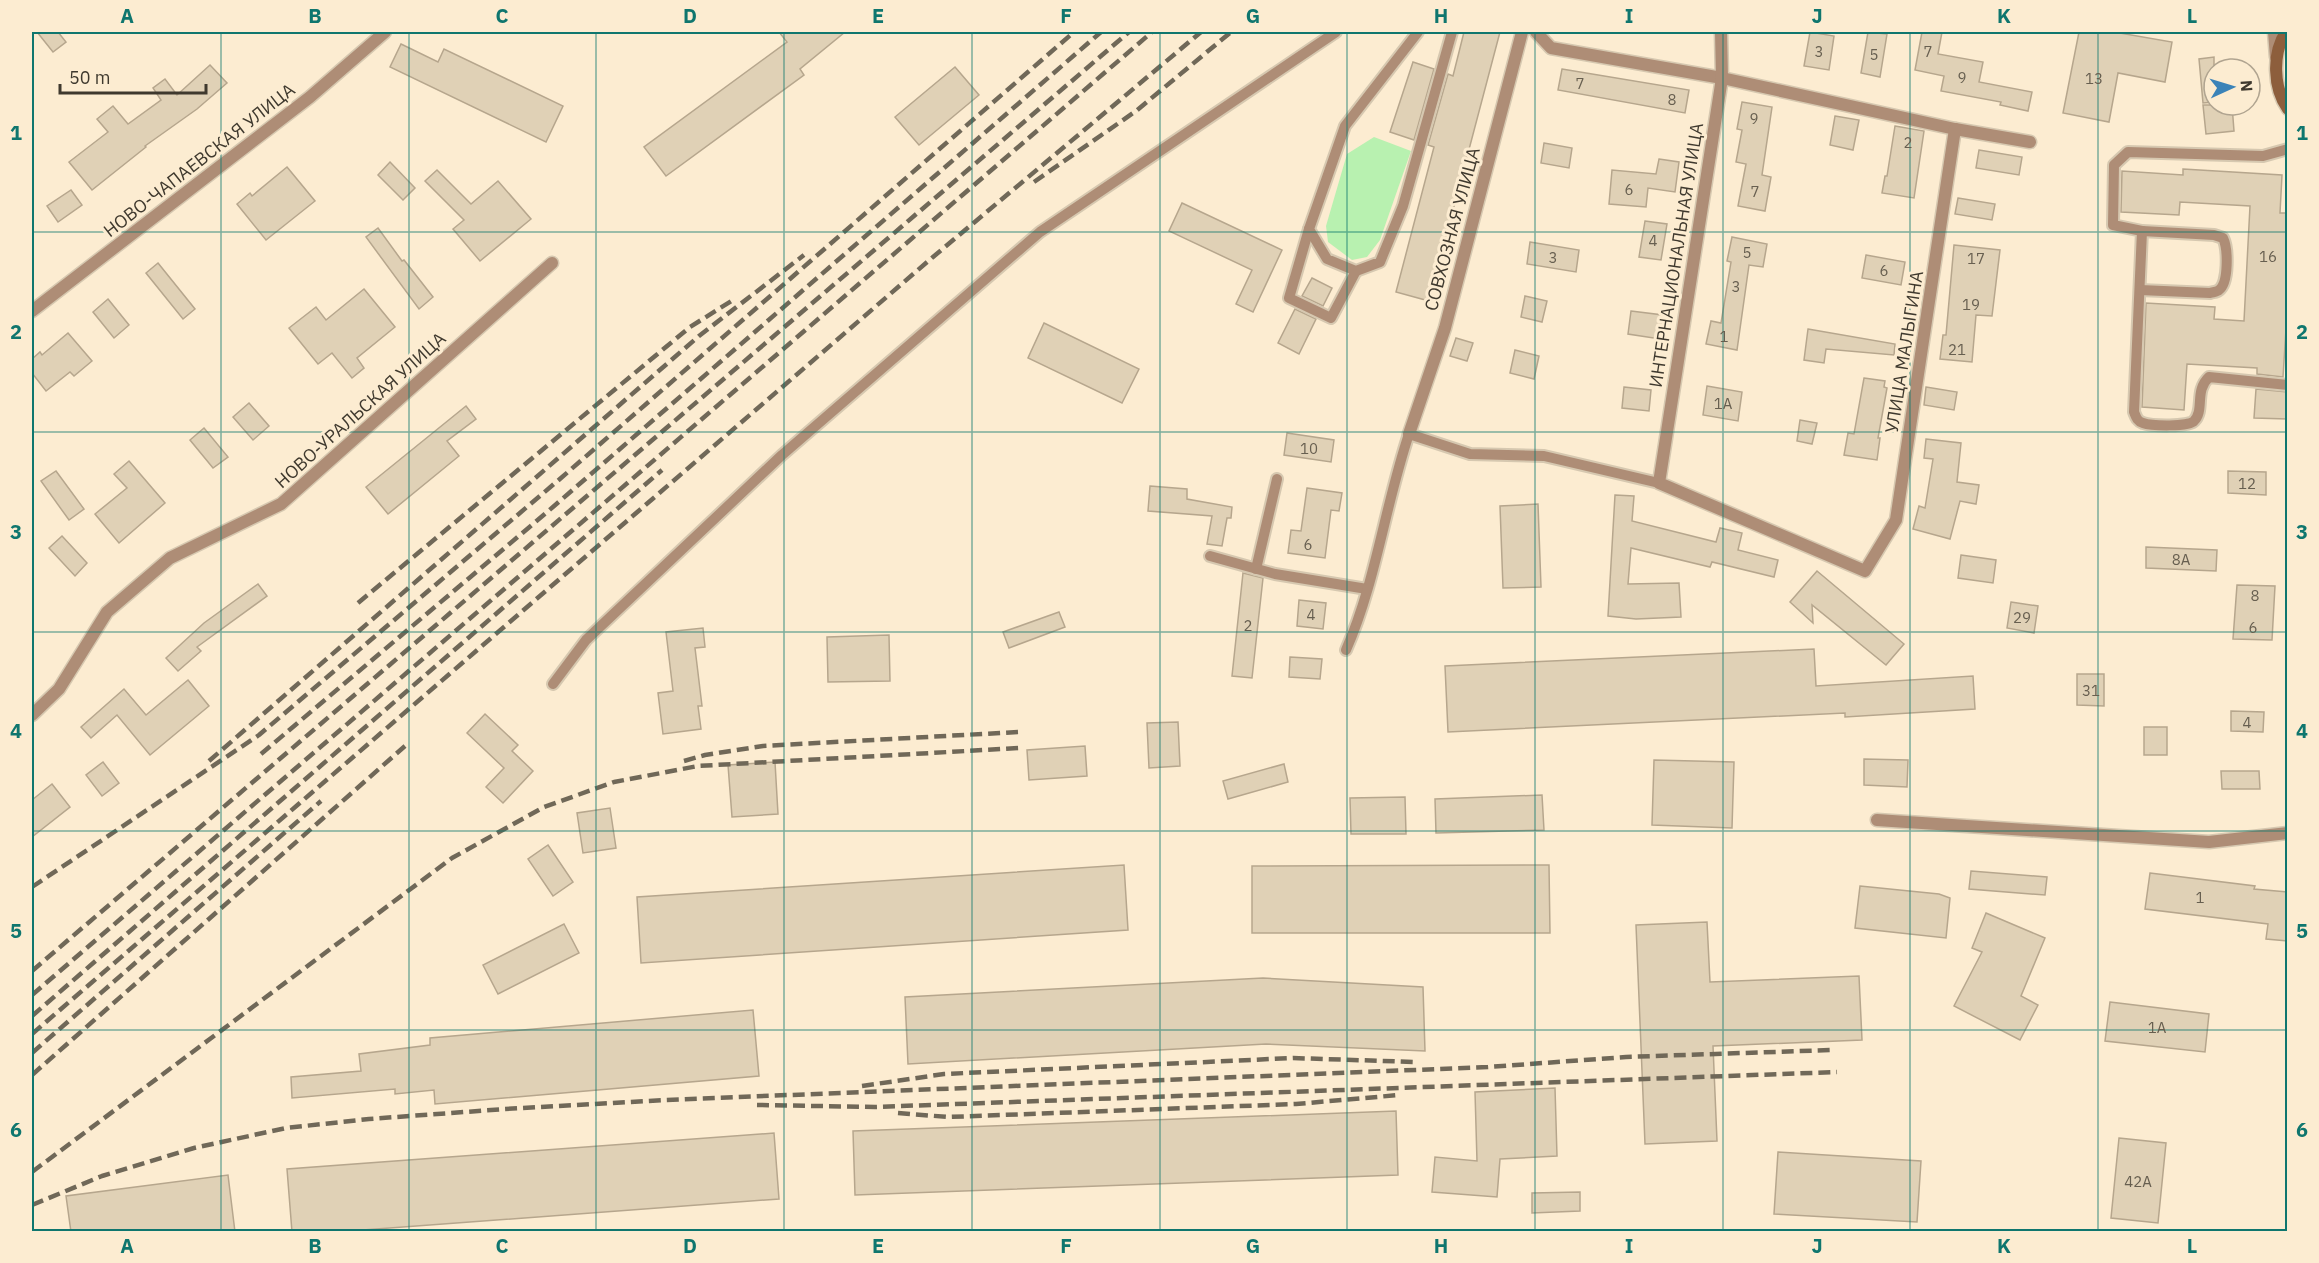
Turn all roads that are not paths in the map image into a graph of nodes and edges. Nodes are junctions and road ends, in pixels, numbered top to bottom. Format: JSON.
{"nodes":[{"id":1,"x":385,"y":32,"type":"edge"},
{"id":2,"x":1336,"y":32,"type":"edge"},
{"id":3,"x":1418,"y":32,"type":"edge"},
{"id":4,"x":1452,"y":32,"type":"edge"},
{"id":5,"x":1522,"y":32,"type":"edge"},
{"id":6,"x":1536,"y":32,"type":"edge"},
{"id":7,"x":1721,"y":32,"type":"edge"},
{"id":8,"x":2274,"y":32,"type":"edge"},
{"id":9,"x":2286,"y":32,"type":"edge"},
{"id":10,"x":2276,"y":62,"type":"junction"},
{"id":11,"x":1722,"y":78,"type":"junction"},
{"id":12,"x":2288,"y":109,"type":"edge"},
{"id":13,"x":1955,"y":129,"type":"junction"},
{"id":14,"x":2030,"y":142,"type":"dead end"},
{"id":15,"x":2288,"y":149,"type":"edge"},
{"id":16,"x":1309,"y":229,"type":"junction"},
{"id":17,"x":2142,"y":231,"type":"junction"},
{"id":18,"x":552,"y":263,"type":"dead end"},
{"id":19,"x":1356,"y":272,"type":"junction"},
{"id":20,"x":2140,"y":290,"type":"junction"},
{"id":21,"x":32,"y":311,"type":"edge"},
{"id":22,"x":2288,"y":385,"type":"edge"},
{"id":23,"x":1409,"y":434,"type":"junction"},
{"id":24,"x":1277,"y":479,"type":"dead end"},
{"id":25,"x":1659,"y":483,"type":"junction"},
{"id":26,"x":1210,"y":556,"type":"dead end"},
{"id":27,"x":1256,"y":569,"type":"junction"},
{"id":28,"x":1367,"y":589,"type":"junction"},
{"id":29,"x":1346,"y":650,"type":"dead end"},
{"id":30,"x":553,"y":684,"type":"dead end"},
{"id":31,"x":32,"y":715,"type":"edge"},
{"id":32,"x":1877,"y":820,"type":"dead end"},
{"id":33,"x":2288,"y":833,"type":"edge"}],
"edges":[{"from":1,"to":21,"type":"street","name":"НОВО-ЧАПАЕВСКАЯ УЛИЦА"},
{"from":2,"to":30,"type":"lane"},
{"from":3,"to":16,"type":"lane"},
{"from":4,"to":19,"type":"lane"},
{"from":5,"to":23,"type":"street","name":"СОВХОЗНАЯ УЛИЦА"},
{"from":6,"to":11,"type":"street"},
{"from":7,"to":11,"type":"street","name":"ИНТЕРНАЦИОНАЛЬНАЯ УЛИЦА"},
{"from":8,"to":10,"type":"street"},
{"from":9,"to":10,"type":"main road"},
{"from":10,"to":12,"type":"main road"},
{"from":11,"to":13,"type":"street"},
{"from":11,"to":25,"type":"street","name":"ИНТЕРНАЦИОНАЛЬНАЯ УЛИЦА"},
{"from":13,"to":14,"type":"street"},
{"from":13,"to":25,"type":"street","name":"УЛИЦА МАЛЫГИНА"},
{"from":15,"to":17,"type":"lane"},
{"from":16,"to":19,"type":"lane"},
{"from":16,"to":19,"type":"lane"},
{"from":17,"to":20,"type":"lane"},
{"from":17,"to":20,"type":"lane"},
{"from":18,"to":31,"type":"street","name":"НОВО-УРАЛЬСКАЯ УЛИЦА"},
{"from":20,"to":22,"type":"lane"},
{"from":23,"to":25,"type":"lane"},
{"from":23,"to":28,"type":"lane"},
{"from":24,"to":27,"type":"lane"},
{"from":26,"to":27,"type":"lane"},
{"from":27,"to":28,"type":"lane"},
{"from":28,"to":29,"type":"lane"},
{"from":32,"to":33,"type":"street"}]}
